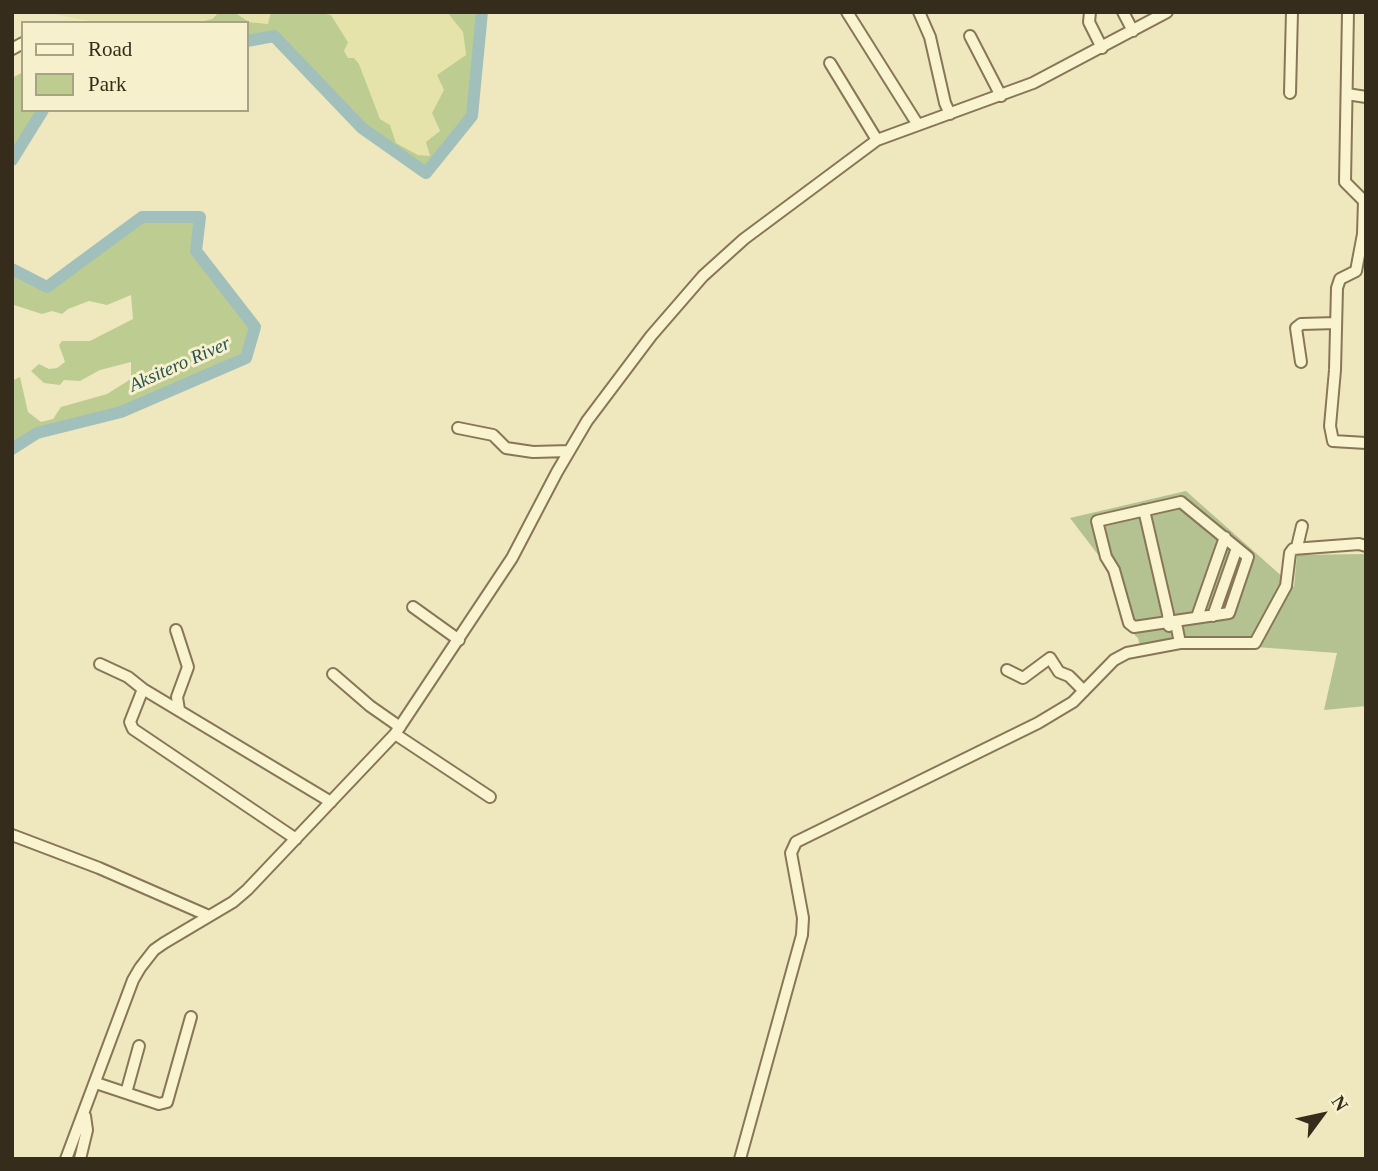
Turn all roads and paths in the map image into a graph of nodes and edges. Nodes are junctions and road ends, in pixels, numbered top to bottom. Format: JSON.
{"nodes":[{"id":1,"x":847,"y":12,"type":"edge"},
{"id":2,"x":919,"y":12,"type":"edge"},
{"id":3,"x":1090,"y":12,"type":"edge"},
{"id":4,"x":1123,"y":12,"type":"edge"},
{"id":5,"x":1167,"y":12,"type":"edge"},
{"id":6,"x":1292,"y":12,"type":"edge"},
{"id":7,"x":1348,"y":12,"type":"edge"},
{"id":8,"x":1133,"y":31,"type":"junction"},
{"id":9,"x":970,"y":36,"type":"dead end"},
{"id":10,"x":1102,"y":48,"type":"junction"},
{"id":11,"x":830,"y":63,"type":"dead end"},
{"id":12,"x":1290,"y":93,"type":"dead end"},
{"id":13,"x":1347,"y":94,"type":"junction"},
{"id":14,"x":1001,"y":96,"type":"junction"},
{"id":15,"x":1366,"y":97,"type":"edge"},
{"id":16,"x":950,"y":114,"type":"junction"},
{"id":17,"x":918,"y":125,"type":"junction"},
{"id":18,"x":877,"y":139,"type":"junction"},
{"id":19,"x":1336,"y":323,"type":"junction"},
{"id":20,"x":1301,"y":362,"type":"dead end"},
{"id":21,"x":458,"y":428,"type":"dead end"},
{"id":22,"x":1366,"y":443,"type":"edge"},
{"id":23,"x":569,"y":451,"type":"junction"},
{"id":24,"x":1144,"y":510,"type":"junction"},
{"id":25,"x":1302,"y":526,"type":"dead end"},
{"id":26,"x":1225,"y":537,"type":"junction"},
{"id":27,"x":1366,"y":546,"type":"edge"},
{"id":28,"x":1297,"y":547,"type":"junction"},
{"id":29,"x":413,"y":607,"type":"dead end"},
{"id":30,"x":1197,"y":617,"type":"junction"},
{"id":31,"x":1171,"y":623,"type":"junction"},
{"id":32,"x":176,"y":630,"type":"dead end"},
{"id":33,"x":459,"y":640,"type":"junction"},
{"id":34,"x":1176,"y":643,"type":"junction"},
{"id":35,"x":100,"y":664,"type":"dead end"},
{"id":36,"x":1007,"y":670,"type":"dead end"},
{"id":37,"x":333,"y":674,"type":"dead end"},
{"id":38,"x":142,"y":689,"type":"junction"},
{"id":39,"x":1084,"y":691,"type":"junction"},
{"id":40,"x":179,"y":710,"type":"junction"},
{"id":41,"x":398,"y":731,"type":"junction"},
{"id":42,"x":490,"y":797,"type":"dead end"},
{"id":43,"x":331,"y":802,"type":"junction"},
{"id":44,"x":12,"y":835,"type":"edge"},
{"id":45,"x":296,"y":839,"type":"junction"},
{"id":46,"x":209,"y":916,"type":"junction"},
{"id":47,"x":191,"y":1017,"type":"dead end"},
{"id":48,"x":139,"y":1045,"type":"dead end"},
{"id":49,"x":96,"y":1083,"type":"junction"},
{"id":50,"x":126,"y":1093,"type":"junction"},
{"id":51,"x":85,"y":1113,"type":"junction"},
{"id":52,"x":66,"y":1159,"type":"edge"},
{"id":53,"x":79,"y":1159,"type":"edge"},
{"id":54,"x":740,"y":1159,"type":"edge"}],
"edges":[{"from":1,"to":17,"type":"street"},
{"from":2,"to":16,"type":"street"},
{"from":3,"to":10,"type":"street"},
{"from":4,"to":8,"type":"street"},
{"from":5,"to":8,"type":"street"},
{"from":6,"to":12,"type":"street"},
{"from":7,"to":13,"type":"street"},
{"from":8,"to":10,"type":"street"},
{"from":9,"to":14,"type":"street"},
{"from":10,"to":14,"type":"street"},
{"from":11,"to":18,"type":"street"},
{"from":13,"to":15,"type":"street"},
{"from":13,"to":19,"type":"street"},
{"from":14,"to":16,"type":"street"},
{"from":16,"to":17,"type":"street"},
{"from":17,"to":18,"type":"street"},
{"from":18,"to":23,"type":"street"},
{"from":19,"to":20,"type":"street"},
{"from":19,"to":22,"type":"street"},
{"from":21,"to":23,"type":"street"},
{"from":23,"to":33,"type":"street"},
{"from":24,"to":26,"type":"street"},
{"from":24,"to":31,"type":"street"},
{"from":24,"to":31,"type":"street"},
{"from":25,"to":28,"type":"street"},
{"from":26,"to":30,"type":"street"},
{"from":26,"to":30,"type":"street"},
{"from":27,"to":28,"type":"street"},
{"from":28,"to":34,"type":"street"},
{"from":29,"to":33,"type":"street"},
{"from":30,"to":31,"type":"street"},
{"from":31,"to":34,"type":"street"},
{"from":32,"to":40,"type":"street"},
{"from":33,"to":41,"type":"street"},
{"from":34,"to":39,"type":"street"},
{"from":35,"to":38,"type":"street"},
{"from":36,"to":39,"type":"street"},
{"from":37,"to":41,"type":"street"},
{"from":38,"to":40,"type":"street"},
{"from":38,"to":45,"type":"street"},
{"from":39,"to":54,"type":"street"},
{"from":40,"to":43,"type":"street"},
{"from":41,"to":42,"type":"street"},
{"from":41,"to":43,"type":"street"},
{"from":43,"to":45,"type":"street"},
{"from":44,"to":46,"type":"street"},
{"from":45,"to":46,"type":"street"},
{"from":46,"to":49,"type":"street"},
{"from":47,"to":50,"type":"street"},
{"from":48,"to":50,"type":"street"},
{"from":49,"to":50,"type":"street"},
{"from":49,"to":51,"type":"street"},
{"from":51,"to":52,"type":"street"},
{"from":51,"to":53,"type":"street"}]}
